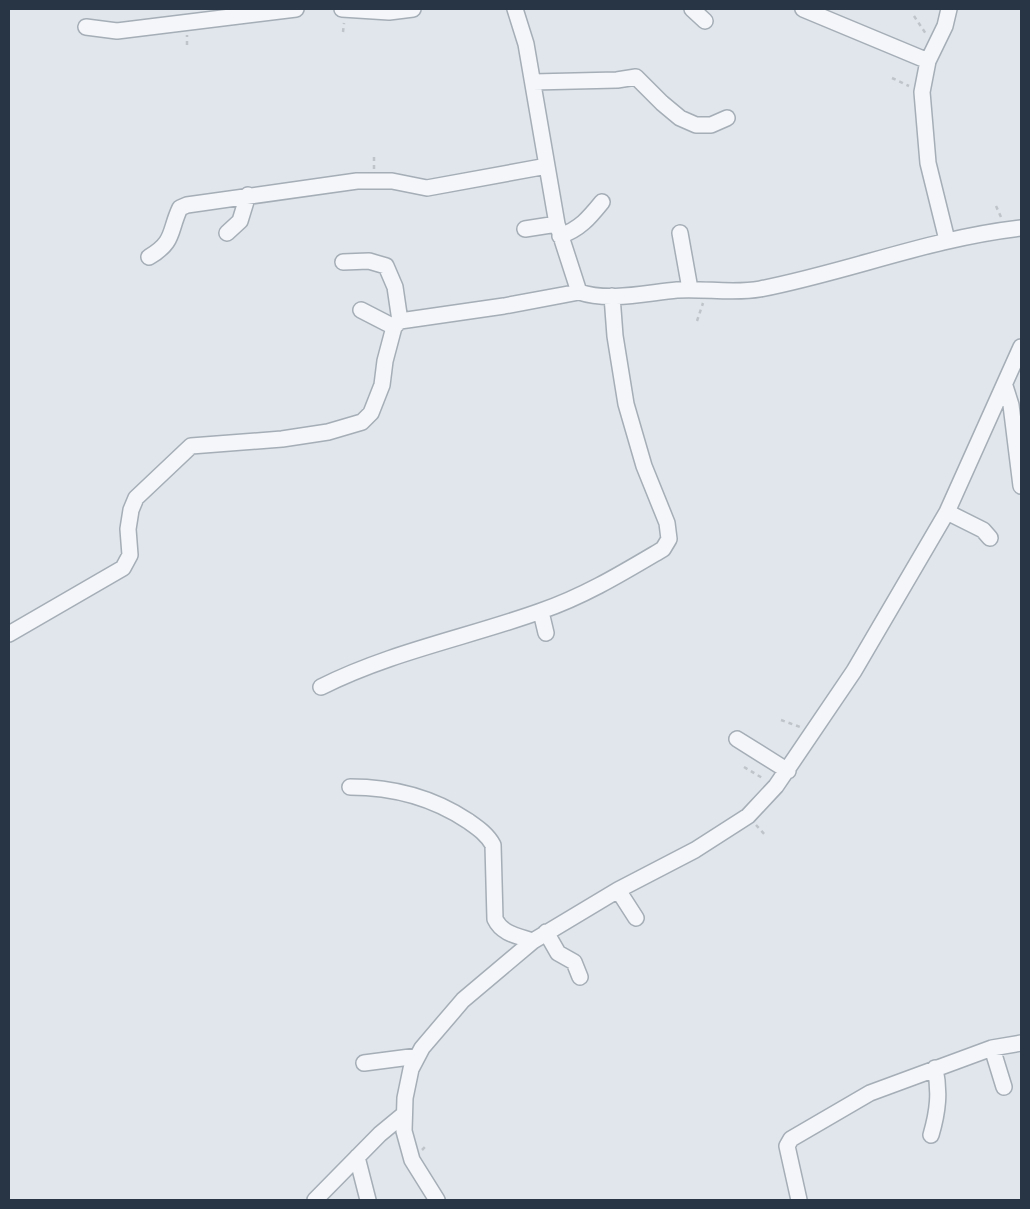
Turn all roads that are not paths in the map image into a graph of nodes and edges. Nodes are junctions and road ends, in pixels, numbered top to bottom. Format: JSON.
{"nodes":[{"id":1,"x":296,"y":9,"type":"edge"},
{"id":2,"x":342,"y":9,"type":"edge"},
{"id":3,"x":413,"y":9,"type":"edge"},
{"id":4,"x":515,"y":9,"type":"edge"},
{"id":5,"x":692,"y":9,"type":"edge"},
{"id":6,"x":803,"y":9,"type":"edge"},
{"id":7,"x":949,"y":9,"type":"edge"},
{"id":8,"x":705,"y":20,"type":"dead end"},
{"id":9,"x":86,"y":27,"type":"dead end"},
{"id":10,"x":928,"y":60,"type":"junction"},
{"id":11,"x":533,"y":82,"type":"junction"},
{"id":12,"x":727,"y":118,"type":"dead end"},
{"id":13,"x":547,"y":166,"type":"junction"},
{"id":14,"x":248,"y":195,"type":"junction"},
{"id":15,"x":602,"y":202,"type":"dead end"},
{"id":16,"x":1021,"y":228,"type":"edge"},
{"id":17,"x":525,"y":229,"type":"dead end"},
{"id":18,"x":559,"y":230,"type":"junction"},
{"id":19,"x":227,"y":232,"type":"dead end"},
{"id":20,"x":680,"y":233,"type":"dead end"},
{"id":21,"x":947,"y":240,"type":"junction"},
{"id":22,"x":149,"y":257,"type":"dead end"},
{"id":23,"x":343,"y":262,"type":"dead end"},
{"id":24,"x":690,"y":289,"type":"junction"},
{"id":25,"x":579,"y":292,"type":"junction"},
{"id":26,"x":612,"y":296,"type":"junction"},
{"id":27,"x":361,"y":310,"type":"dead end"},
{"id":28,"x":397,"y":324,"type":"junction"},
{"id":29,"x":1021,"y":347,"type":"edge"},
{"id":30,"x":1012,"y":380,"type":"edge"},
{"id":31,"x":1021,"y":486,"type":"edge"},
{"id":32,"x":947,"y":512,"type":"junction"},
{"id":33,"x":990,"y":538,"type":"dead end"},
{"id":34,"x":541,"y":612,"type":"junction"},
{"id":35,"x":546,"y":633,"type":"dead end"},
{"id":36,"x":9,"y":634,"type":"edge"},
{"id":37,"x":321,"y":687,"type":"dead end"},
{"id":38,"x":737,"y":739,"type":"dead end"},
{"id":39,"x":788,"y":771,"type":"junction"},
{"id":40,"x":350,"y":787,"type":"dead end"},
{"id":41,"x":618,"y":890,"type":"junction"},
{"id":42,"x":636,"y":918,"type":"dead end"},
{"id":43,"x":546,"y":932,"type":"junction"},
{"id":44,"x":533,"y":941,"type":"junction"},
{"id":45,"x":580,"y":977,"type":"dead end"},
{"id":46,"x":1021,"y":1043,"type":"edge"},
{"id":47,"x":992,"y":1048,"type":"junction"},
{"id":48,"x":418,"y":1056,"type":"junction"},
{"id":49,"x":364,"y":1063,"type":"dead end"},
{"id":50,"x":935,"y":1068,"type":"junction"},
{"id":51,"x":1004,"y":1086,"type":"dead end"},
{"id":52,"x":403,"y":1115,"type":"junction"},
{"id":53,"x":931,"y":1135,"type":"dead end"},
{"id":54,"x":357,"y":1157,"type":"junction"},
{"id":55,"x":315,"y":1200,"type":"edge"},
{"id":56,"x":368,"y":1200,"type":"edge"},
{"id":57,"x":436,"y":1200,"type":"edge"},
{"id":58,"x":799,"y":1200,"type":"edge"}],
"edges":[{"from":1,"to":9,"type":"street"},
{"from":2,"to":3,"type":"street"},
{"from":4,"to":11,"type":"street"},
{"from":5,"to":8,"type":"street"},
{"from":6,"to":10,"type":"street"},
{"from":7,"to":10,"type":"street"},
{"from":10,"to":21,"type":"street"},
{"from":11,"to":12,"type":"street"},
{"from":11,"to":13,"type":"street"},
{"from":13,"to":14,"type":"street"},
{"from":13,"to":18,"type":"street"},
{"from":14,"to":19,"type":"street"},
{"from":14,"to":22,"type":"street"},
{"from":15,"to":18,"type":"street"},
{"from":16,"to":21,"type":"street"},
{"from":17,"to":18,"type":"street"},
{"from":18,"to":25,"type":"street"},
{"from":20,"to":24,"type":"street"},
{"from":21,"to":24,"type":"street"},
{"from":23,"to":28,"type":"street"},
{"from":24,"to":26,"type":"street"},
{"from":25,"to":26,"type":"street"},
{"from":25,"to":28,"type":"street"},
{"from":26,"to":34,"type":"street"},
{"from":27,"to":28,"type":"street"},
{"from":28,"to":36,"type":"street"},
{"from":29,"to":30,"type":"street"},
{"from":30,"to":31,"type":"street"},
{"from":30,"to":32,"type":"street"},
{"from":32,"to":33,"type":"street"},
{"from":32,"to":39,"type":"street"},
{"from":34,"to":35,"type":"street"},
{"from":34,"to":37,"type":"street"},
{"from":38,"to":39,"type":"street"},
{"from":39,"to":41,"type":"street"},
{"from":40,"to":44,"type":"street"},
{"from":41,"to":42,"type":"street"},
{"from":41,"to":43,"type":"street"},
{"from":43,"to":44,"type":"street"},
{"from":43,"to":45,"type":"street"},
{"from":44,"to":48,"type":"street"},
{"from":46,"to":47,"type":"street"},
{"from":47,"to":50,"type":"street"},
{"from":47,"to":51,"type":"street"},
{"from":48,"to":49,"type":"street"},
{"from":48,"to":52,"type":"street"},
{"from":50,"to":53,"type":"street"},
{"from":50,"to":58,"type":"street"},
{"from":52,"to":54,"type":"street"},
{"from":52,"to":57,"type":"street"},
{"from":54,"to":55,"type":"street"},
{"from":54,"to":56,"type":"street"}]}
